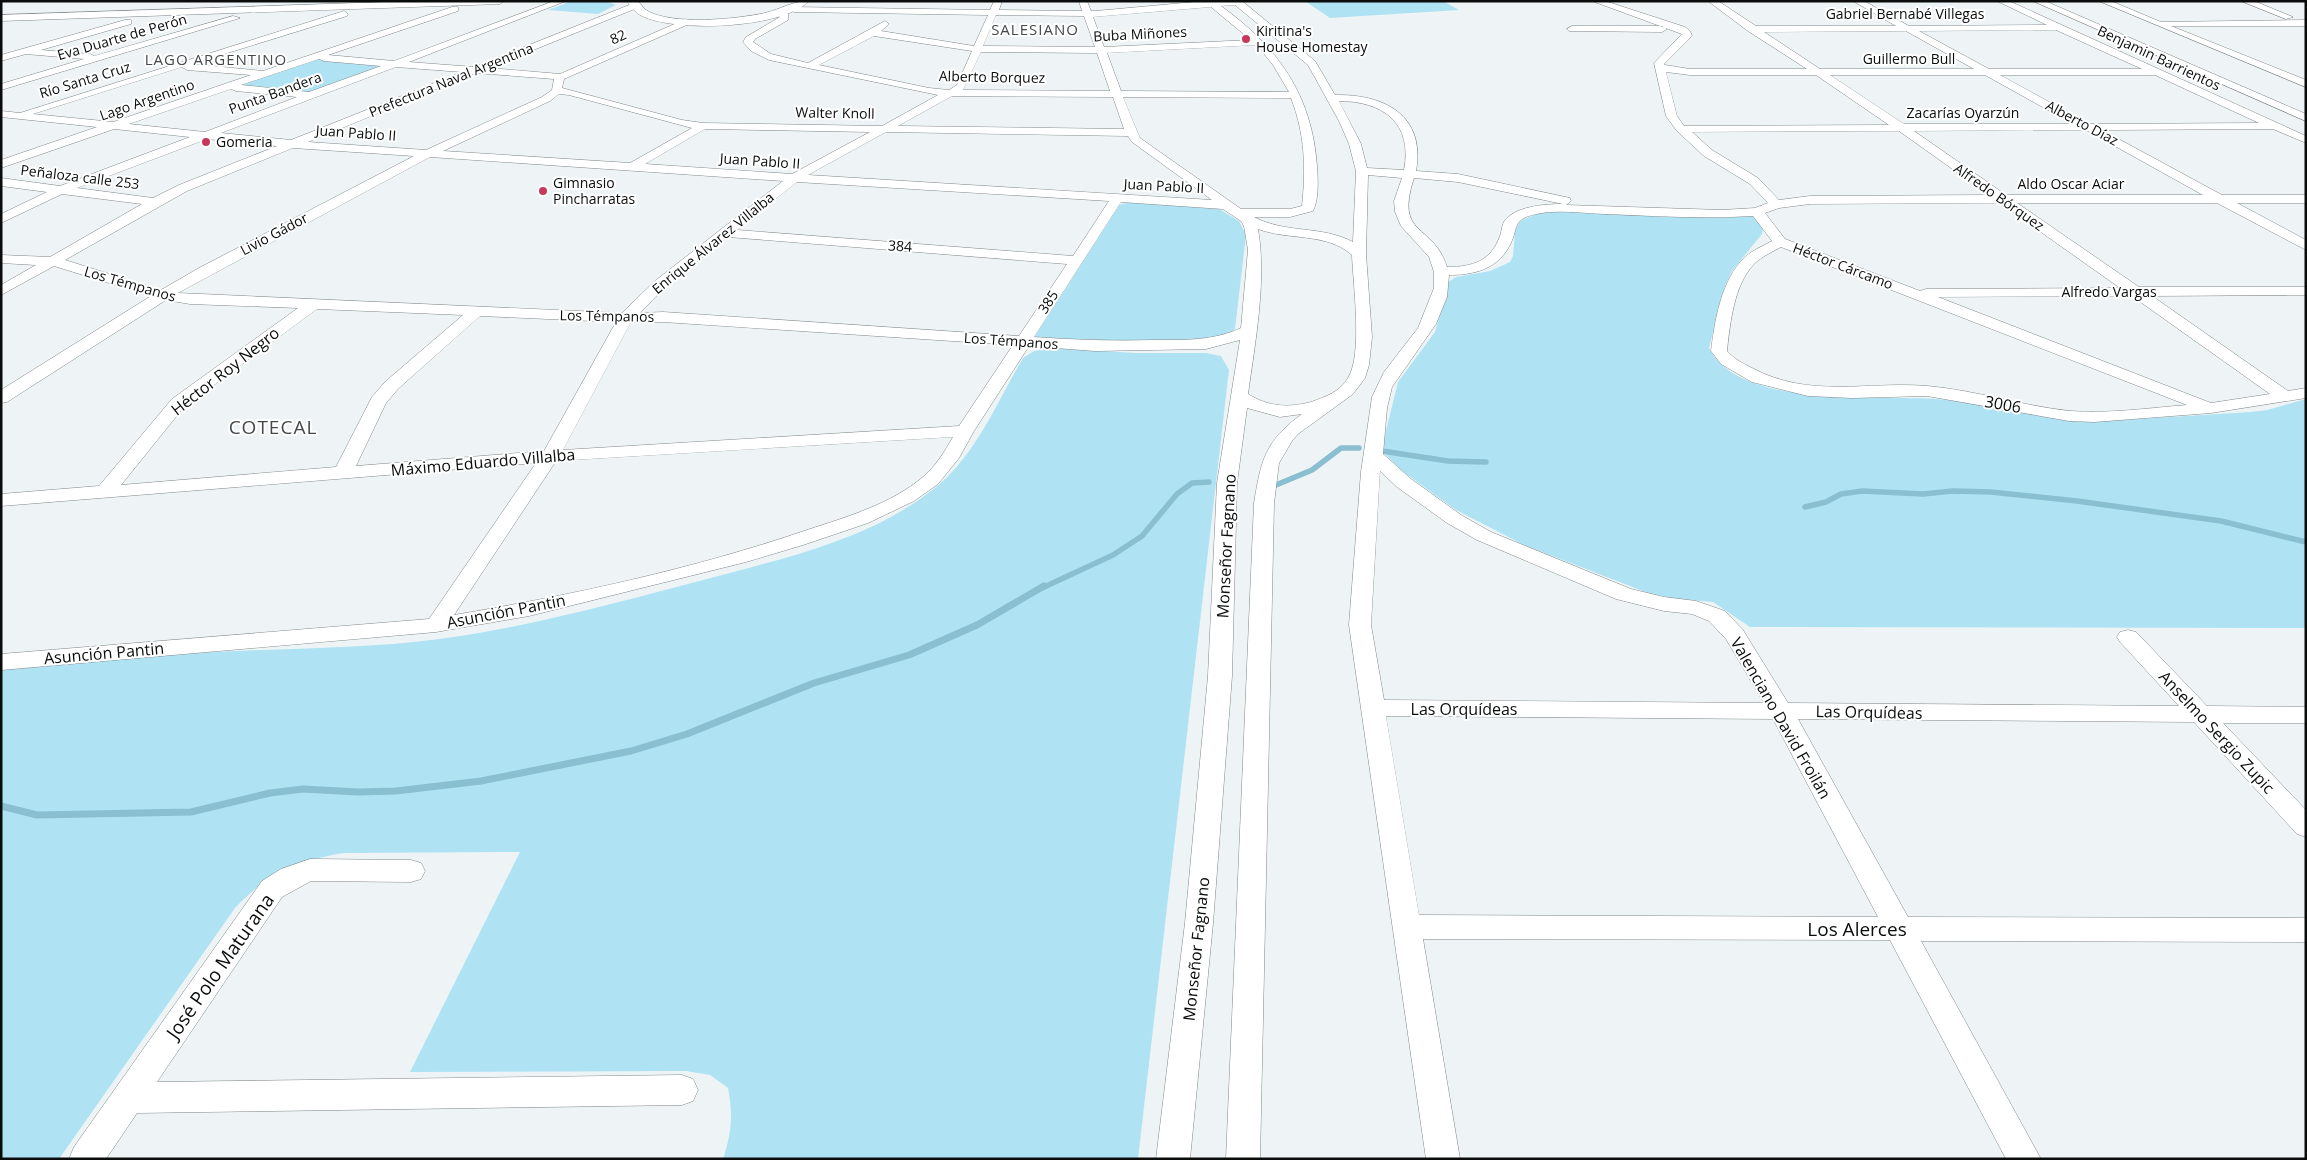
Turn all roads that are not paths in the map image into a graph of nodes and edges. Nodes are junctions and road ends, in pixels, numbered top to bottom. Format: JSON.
{"nodes":[{"id":1,"x":182,"y":1,"type":"edge"},
{"id":2,"x":278,"y":1,"type":"edge"},
{"id":3,"x":500,"y":1,"type":"edge"},
{"id":4,"x":562,"y":1,"type":"edge"},
{"id":5,"x":804,"y":1,"type":"edge"},
{"id":6,"x":911,"y":1,"type":"edge"},
{"id":7,"x":998,"y":1,"type":"edge"},
{"id":8,"x":1083,"y":1,"type":"edge"},
{"id":9,"x":1596,"y":1,"type":"edge"},
{"id":10,"x":1712,"y":1,"type":"edge"},
{"id":11,"x":1857,"y":1,"type":"edge"},
{"id":12,"x":2000,"y":1,"type":"edge"},
{"id":13,"x":2017,"y":1,"type":"edge"},
{"id":14,"x":2037,"y":1,"type":"edge"},
{"id":15,"x":2103,"y":1,"type":"edge"},
{"id":16,"x":2244,"y":1,"type":"edge"},
{"id":17,"x":471,"y":2,"type":"edge"},
{"id":18,"x":1237,"y":2,"type":"edge"},
{"id":19,"x":373,"y":3,"type":"edge"},
{"id":20,"x":1212,"y":3,"type":"edge"},
{"id":21,"x":633,"y":4,"type":"edge"},
{"id":22,"x":79,"y":6,"type":"dead end"},
{"id":23,"x":266,"y":9,"type":"junction"},
{"id":24,"x":794,"y":9,"type":"junction"},
{"id":25,"x":903,"y":10,"type":"junction"},
{"id":26,"x":992,"y":12,"type":"junction"},
{"id":27,"x":160,"y":13,"type":"junction"},
{"id":28,"x":780,"y":14,"type":"junction"},
{"id":29,"x":1088,"y":14,"type":"junction"},
{"id":30,"x":46,"y":16,"type":"junction"},
{"id":31,"x":1,"y":18,"type":"edge"},
{"id":32,"x":686,"y":22,"type":"junction"},
{"id":33,"x":2155,"y":23,"type":"junction"},
{"id":34,"x":2305,"y":23,"type":"edge"},
{"id":35,"x":1906,"y":28,"type":"junction"},
{"id":36,"x":2059,"y":28,"type":"junction"},
{"id":37,"x":1,"y":29,"type":"edge"},
{"id":38,"x":1572,"y":29,"type":"dead end"},
{"id":39,"x":1682,"y":29,"type":"junction"},
{"id":40,"x":1751,"y":29,"type":"junction"},
{"id":41,"x":873,"y":33,"type":"junction"},
{"id":42,"x":1260,"y":42,"type":"junction"},
{"id":43,"x":977,"y":49,"type":"junction"},
{"id":44,"x":1102,"y":50,"type":"junction"},
{"id":45,"x":26,"y":51,"type":"junction"},
{"id":46,"x":316,"y":57,"type":"junction"},
{"id":47,"x":1,"y":58,"type":"edge"},
{"id":48,"x":101,"y":58,"type":"junction"},
{"id":49,"x":129,"y":61,"type":"dead end"},
{"id":50,"x":148,"y":63,"type":"dead end"},
{"id":51,"x":397,"y":64,"type":"junction"},
{"id":52,"x":176,"y":66,"type":"junction"},
{"id":53,"x":809,"y":66,"type":"junction"},
{"id":54,"x":1661,"y":68,"type":"junction"},
{"id":55,"x":476,"y":70,"type":"junction"},
{"id":56,"x":1697,"y":72,"type":"junction"},
{"id":57,"x":2157,"y":72,"type":"junction"},
{"id":58,"x":1818,"y":73,"type":"junction"},
{"id":59,"x":1988,"y":73,"type":"junction"},
{"id":60,"x":267,"y":74,"type":"junction"},
{"id":61,"x":559,"y":84,"type":"junction"},
{"id":62,"x":2306,"y":84,"type":"edge"},
{"id":63,"x":1,"y":87,"type":"edge"},
{"id":64,"x":228,"y":88,"type":"junction"},
{"id":65,"x":1667,"y":91,"type":"junction"},
{"id":66,"x":952,"y":93,"type":"junction"},
{"id":67,"x":1118,"y":94,"type":"junction"},
{"id":68,"x":312,"y":95,"type":"junction"},
{"id":69,"x":1296,"y":95,"type":"junction"},
{"id":70,"x":1331,"y":98,"type":"junction"},
{"id":71,"x":2218,"y":100,"type":"junction"},
{"id":72,"x":2245,"y":101,"type":"junction"},
{"id":73,"x":1,"y":114,"type":"edge"},
{"id":74,"x":16,"y":116,"type":"junction"},
{"id":75,"x":2306,"y":118,"type":"edge"},
{"id":76,"x":1,"y":121,"type":"edge"},
{"id":77,"x":115,"y":126,"type":"junction"},
{"id":78,"x":703,"y":126,"type":"junction"},
{"id":79,"x":2274,"y":126,"type":"junction"},
{"id":80,"x":2090,"y":127,"type":"junction"},
{"id":81,"x":1902,"y":128,"type":"junction"},
{"id":82,"x":2306,"y":128,"type":"edge"},
{"id":83,"x":885,"y":129,"type":"junction"},
{"id":84,"x":1681,"y":129,"type":"junction"},
{"id":85,"x":1131,"y":133,"type":"junction"},
{"id":86,"x":204,"y":135,"type":"junction"},
{"id":87,"x":2306,"y":140,"type":"edge"},
{"id":88,"x":292,"y":144,"type":"junction"},
{"id":89,"x":428,"y":153,"type":"junction"},
{"id":90,"x":1,"y":164,"type":"edge"},
{"id":91,"x":632,"y":167,"type":"junction"},
{"id":92,"x":1362,"y":171,"type":"junction"},
{"id":93,"x":1409,"y":174,"type":"junction"},
{"id":94,"x":794,"y":178,"type":"junction"},
{"id":95,"x":1,"y":182,"type":"edge"},
{"id":96,"x":60,"y":190,"type":"junction"},
{"id":97,"x":1117,"y":199,"type":"junction"},
{"id":98,"x":2002,"y":199,"type":"junction"},
{"id":99,"x":2219,"y":199,"type":"junction"},
{"id":100,"x":2306,"y":199,"type":"edge"},
{"id":101,"x":155,"y":202,"type":"junction"},
{"id":102,"x":1776,"y":204,"type":"junction"},
{"id":103,"x":1227,"y":205,"type":"junction"},
{"id":104,"x":1596,"y":208,"type":"junction"},
{"id":105,"x":1757,"y":212,"type":"junction"},
{"id":106,"x":1362,"y":215,"type":"junction"},
{"id":107,"x":1242,"y":216,"type":"junction"},
{"id":108,"x":1,"y":219,"type":"edge"},
{"id":109,"x":725,"y":233,"type":"junction"},
{"id":110,"x":1295,"y":233,"type":"junction"},
{"id":111,"x":1321,"y":235,"type":"junction"},
{"id":112,"x":1780,"y":242,"type":"junction"},
{"id":113,"x":2306,"y":246,"type":"edge"},
{"id":114,"x":1255,"y":250,"type":"junction"},
{"id":115,"x":1360,"y":254,"type":"junction"},
{"id":116,"x":1,"y":259,"type":"edge"},
{"id":117,"x":1075,"y":260,"type":"junction"},
{"id":118,"x":53,"y":261,"type":"junction"},
{"id":119,"x":1442,"y":271,"type":"junction"},
{"id":120,"x":2306,"y":290,"type":"edge"},
{"id":121,"x":1,"y":291,"type":"edge"},
{"id":122,"x":2136,"y":292,"type":"junction"},
{"id":123,"x":1913,"y":294,"type":"junction"},
{"id":124,"x":163,"y":295,"type":"junction"},
{"id":125,"x":314,"y":304,"type":"junction"},
{"id":126,"x":476,"y":312,"type":"junction"},
{"id":127,"x":626,"y":318,"type":"junction"},
{"id":128,"x":1249,"y":330,"type":"junction"},
{"id":129,"x":1023,"y":342,"type":"junction"},
{"id":130,"x":1165,"y":346,"type":"junction"},
{"id":131,"x":1244,"y":368,"type":"junction"},
{"id":132,"x":2306,"y":393,"type":"edge"},
{"id":133,"x":2284,"y":396,"type":"junction"},
{"id":134,"x":1241,"y":397,"type":"junction"},
{"id":135,"x":1,"y":398,"type":"edge"},
{"id":136,"x":1335,"y":400,"type":"junction"},
{"id":137,"x":2211,"y":408,"type":"junction"},
{"id":138,"x":965,"y":431,"type":"junction"},
{"id":139,"x":550,"y":456,"type":"junction"},
{"id":140,"x":1375,"y":457,"type":"junction"},
{"id":141,"x":343,"y":473,"type":"junction"},
{"id":142,"x":105,"y":492,"type":"junction"},
{"id":143,"x":1,"y":500,"type":"edge"},
{"id":144,"x":436,"y":625,"type":"junction"},
{"id":145,"x":2128,"y":637,"type":"dead end"},
{"id":146,"x":1,"y":662,"type":"edge"},
{"id":147,"x":1372,"y":708,"type":"junction"},
{"id":148,"x":1781,"y":711,"type":"junction"},
{"id":149,"x":2200,"y":714,"type":"junction"},
{"id":150,"x":2306,"y":715,"type":"edge"},
{"id":151,"x":2306,"y":828,"type":"edge"},
{"id":152,"x":411,"y":871,"type":"dead end"},
{"id":153,"x":1408,"y":927,"type":"junction"},
{"id":154,"x":1899,"y":929,"type":"junction"},
{"id":155,"x":2306,"y":930,"type":"edge"},
{"id":156,"x":682,"y":1090,"type":"dead end"},
{"id":157,"x":128,"y":1098,"type":"junction"},
{"id":158,"x":86,"y":1159,"type":"edge"},
{"id":159,"x":1174,"y":1159,"type":"edge"},
{"id":160,"x":1243,"y":1159,"type":"edge"},
{"id":161,"x":1443,"y":1159,"type":"edge"},
{"id":162,"x":2024,"y":1159,"type":"edge"}],
"edges":[{"from":1,"to":27,"type":"street"},
{"from":2,"to":23,"type":"street","name":"Eva Duarte de Perón"},
{"from":3,"to":17,"type":"street"},
{"from":4,"to":51,"type":"street","name":"Punta Bandera"},
{"from":5,"to":24,"type":"main road"},
{"from":6,"to":25,"type":"street"},
{"from":7,"to":26,"type":"street","name":"Enrique Álvarez Villalba"},
{"from":8,"to":29,"type":"street"},
{"from":9,"to":39,"type":"street"},
{"from":10,"to":40,"type":"street","name":"Alfredo Bórquez"},
{"from":11,"to":35,"type":"street","name":"Alberto Díaz"},
{"from":12,"to":36,"type":"street","name":"Benjamin Barrientos"},
{"from":13,"to":72,"type":"street","name":"Benjamin Barrientos"},
{"from":14,"to":75,"type":"street"},
{"from":15,"to":33,"type":"street"},
{"from":16,"to":34,"type":"street"},
{"from":17,"to":19,"type":"street"},
{"from":17,"to":46,"type":"street","name":"Lago Argentino"},
{"from":18,"to":20,"type":"street"},
{"from":18,"to":70,"type":"street"},
{"from":19,"to":23,"type":"street"},
{"from":19,"to":52,"type":"street","name":"Río Santa Cruz"},
{"from":20,"to":29,"type":"street"},
{"from":20,"to":42,"type":"street"},
{"from":21,"to":32,"type":"main road"},
{"from":21,"to":55,"type":"street","name":"Prefectura Naval Argentina"},
{"from":22,"to":30,"type":"street"},
{"from":23,"to":27,"type":"street"},
{"from":23,"to":48,"type":"street","name":"Eva Duarte de Perón"},
{"from":24,"to":25,"type":"street"},
{"from":24,"to":28,"type":"main road"},
{"from":25,"to":26,"type":"street"},
{"from":25,"to":41,"type":"street"},
{"from":26,"to":29,"type":"street"},
{"from":26,"to":43,"type":"street","name":"Enrique Álvarez Villalba"},
{"from":27,"to":30,"type":"street"},
{"from":27,"to":45,"type":"street"},
{"from":28,"to":32,"type":"main road"},
{"from":28,"to":53,"type":"street","name":"Alberto Borquez"},
{"from":29,"to":44,"type":"street"},
{"from":30,"to":31,"type":"street"},
{"from":30,"to":37,"type":"street"},
{"from":32,"to":61,"type":"street","name":"82"},
{"from":33,"to":34,"type":"street"},
{"from":33,"to":62,"type":"street"},
{"from":35,"to":36,"type":"street","name":"Gabriel Bernabé Villegas"},
{"from":35,"to":40,"type":"street","name":"Gabriel Bernabé Villegas"},
{"from":35,"to":59,"type":"street","name":"Alberto Díaz"},
{"from":36,"to":57,"type":"street","name":"Benjamin Barrientos"},
{"from":38,"to":39,"type":"street"},
{"from":39,"to":54,"type":"street"},
{"from":40,"to":58,"type":"street","name":"Alfredo Bórquez"},
{"from":41,"to":43,"type":"street","name":"Buba Miñones"},
{"from":41,"to":53,"type":"street"},
{"from":42,"to":44,"type":"street","name":"Buba Miñones"},
{"from":42,"to":69,"type":"street"},
{"from":43,"to":44,"type":"street","name":"Buba Miñones"},
{"from":43,"to":66,"type":"street","name":"Enrique Álvarez Villalba"},
{"from":44,"to":67,"type":"street"},
{"from":45,"to":47,"type":"street"},
{"from":45,"to":48,"type":"street"},
{"from":46,"to":51,"type":"street","name":"Walter Knoll"},
{"from":46,"to":60,"type":"street","name":"Lago Argentino"},
{"from":48,"to":49,"type":"street"},
{"from":48,"to":63,"type":"street","name":"Eva Duarte de Perón"},
{"from":50,"to":52,"type":"street"},
{"from":51,"to":55,"type":"street","name":"Walter Knoll"},
{"from":51,"to":68,"type":"street","name":"Punta Bandera"},
{"from":52,"to":60,"type":"street"},
{"from":52,"to":74,"type":"street","name":"Río Santa Cruz"},
{"from":53,"to":66,"type":"street","name":"Alberto Borquez"},
{"from":54,"to":56,"type":"street","name":"Guillermo Bull"},
{"from":54,"to":65,"type":"street"},
{"from":55,"to":61,"type":"street","name":"Walter Knoll"},
{"from":55,"to":88,"type":"street","name":"Prefectura Naval Argentina"},
{"from":56,"to":58,"type":"street","name":"Guillermo Bull"},
{"from":56,"to":65,"type":"street"},
{"from":57,"to":59,"type":"street","name":"Guillermo Bull"},
{"from":57,"to":71,"type":"street","name":"Benjamin Barrientos"},
{"from":58,"to":59,"type":"street","name":"Guillermo Bull"},
{"from":58,"to":81,"type":"street","name":"Alfredo Bórquez"},
{"from":59,"to":80,"type":"street","name":"Alberto Díaz"},
{"from":60,"to":64,"type":"street","name":"Lago Argentino"},
{"from":61,"to":78,"type":"street","name":"Walter Knoll"},
{"from":61,"to":89,"type":"street","name":"Livio Gádor"},
{"from":64,"to":68,"type":"street"},
{"from":64,"to":77,"type":"street","name":"Lago Argentino"},
{"from":65,"to":84,"type":"street"},
{"from":66,"to":67,"type":"street","name":"Alberto Borquez"},
{"from":66,"to":83,"type":"street","name":"Enrique Álvarez Villalba"},
{"from":67,"to":69,"type":"street","name":"Alberto Borquez"},
{"from":67,"to":85,"type":"street"},
{"from":68,"to":86,"type":"street","name":"Punta Bandera"},
{"from":69,"to":107,"type":"street"},
{"from":70,"to":92,"type":"street"},
{"from":70,"to":93,"type":"street"},
{"from":71,"to":72,"type":"street"},
{"from":71,"to":79,"type":"street","name":"Benjamin Barrientos"},
{"from":72,"to":82,"type":"street","name":"Benjamin Barrientos"},
{"from":73,"to":74,"type":"street","name":"Juan Pablo II"},
{"from":74,"to":76,"type":"street","name":"Río Santa Cruz"},
{"from":74,"to":77,"type":"street","name":"Juan Pablo II"},
{"from":77,"to":86,"type":"street","name":"Juan Pablo II"},
{"from":77,"to":90,"type":"street","name":"Lago Argentino"},
{"from":78,"to":83,"type":"street","name":"Walter Knoll"},
{"from":78,"to":91,"type":"street"},
{"from":79,"to":80,"type":"street","name":"Zacarías Oyarzún"},
{"from":79,"to":87,"type":"street","name":"Benjamin Barrientos"},
{"from":80,"to":81,"type":"street","name":"Zacarías Oyarzún"},
{"from":80,"to":99,"type":"street","name":"Alberto Díaz"},
{"from":81,"to":84,"type":"street","name":"Zacarías Oyarzún"},
{"from":81,"to":98,"type":"street","name":"Alfredo Bórquez"},
{"from":83,"to":85,"type":"street","name":"Walter Knoll"},
{"from":83,"to":94,"type":"street","name":"Enrique Álvarez Villalba"},
{"from":84,"to":102,"type":"street"},
{"from":85,"to":103,"type":"street"},
{"from":86,"to":88,"type":"street","name":"Juan Pablo II"},
{"from":86,"to":96,"type":"street","name":"Punta Bandera"},
{"from":88,"to":89,"type":"street","name":"Juan Pablo II"},
{"from":88,"to":101,"type":"street","name":"Prefectura Naval Argentina"},
{"from":89,"to":91,"type":"street","name":"Juan Pablo II"},
{"from":89,"to":124,"type":"street","name":"Livio Gádor"},
{"from":91,"to":94,"type":"street","name":"Juan Pablo II"},
{"from":92,"to":93,"type":"street"},
{"from":92,"to":106,"type":"street"},
{"from":93,"to":104,"type":"street"},
{"from":93,"to":119,"type":"street"},
{"from":94,"to":97,"type":"street","name":"Juan Pablo II"},
{"from":94,"to":109,"type":"street","name":"Enrique Álvarez Villalba"},
{"from":95,"to":96,"type":"street","name":"Peñaloza calle 253"},
{"from":96,"to":101,"type":"street","name":"Peñaloza calle 253"},
{"from":96,"to":108,"type":"street","name":"Punta Bandera"},
{"from":97,"to":103,"type":"street","name":"Juan Pablo II"},
{"from":97,"to":117,"type":"street","name":"385"},
{"from":98,"to":99,"type":"street","name":"Aldo Oscar Aciar"},
{"from":98,"to":102,"type":"street","name":"Aldo Oscar Aciar"},
{"from":98,"to":122,"type":"street","name":"Alfredo Bórquez"},
{"from":99,"to":100,"type":"street","name":"Aldo Oscar Aciar"},
{"from":99,"to":113,"type":"street","name":"Alberto Díaz"},
{"from":101,"to":118,"type":"street","name":"Prefectura Naval Argentina"},
{"from":102,"to":105,"type":"street"},
{"from":103,"to":107,"type":"street"},
{"from":104,"to":105,"type":"street"},
{"from":104,"to":119,"type":"street"},
{"from":105,"to":112,"type":"street","name":"Héctor Cárcamo"},
{"from":106,"to":111,"type":"street"},
{"from":106,"to":115,"type":"street"},
{"from":107,"to":110,"type":"street"},
{"from":107,"to":114,"type":"street","name":"Monseñor Fagnano"},
{"from":109,"to":117,"type":"street","name":"384"},
{"from":109,"to":127,"type":"street","name":"Enrique Álvarez Villalba"},
{"from":110,"to":111,"type":"street"},
{"from":110,"to":114,"type":"street"},
{"from":111,"to":115,"type":"street"},
{"from":112,"to":123,"type":"street","name":"Héctor Cárcamo"},
{"from":112,"to":137,"type":"street","name":"3006"},
{"from":114,"to":128,"type":"street","name":"Monseñor Fagnano"},
{"from":115,"to":136,"type":"street"},
{"from":116,"to":118,"type":"street","name":"Los Témpanos"},
{"from":117,"to":129,"type":"street","name":"385"},
{"from":118,"to":121,"type":"street","name":"Prefectura Naval Argentina"},
{"from":118,"to":124,"type":"street","name":"Los Témpanos"},
{"from":119,"to":140,"type":"street"},
{"from":120,"to":122,"type":"street","name":"Alfredo Vargas"},
{"from":122,"to":123,"type":"street","name":"Alfredo Vargas"},
{"from":122,"to":133,"type":"street","name":"Alfredo Bórquez"},
{"from":123,"to":137,"type":"street","name":"Héctor Cárcamo"},
{"from":124,"to":125,"type":"street","name":"Los Témpanos"},
{"from":124,"to":135,"type":"street","name":"Livio Gádor"},
{"from":125,"to":126,"type":"street","name":"Los Témpanos"},
{"from":125,"to":142,"type":"street","name":"Héctor Roy Negro"},
{"from":126,"to":127,"type":"street","name":"Los Témpanos"},
{"from":126,"to":141,"type":"street"},
{"from":127,"to":129,"type":"street","name":"Los Témpanos"},
{"from":127,"to":139,"type":"street","name":"Enrique Álvarez Villalba"},
{"from":128,"to":130,"type":"street","name":"Los Témpanos"},
{"from":128,"to":131,"type":"street","name":"Monseñor Fagnano"},
{"from":129,"to":130,"type":"street","name":"Los Témpanos"},
{"from":129,"to":138,"type":"street","name":"385"},
{"from":130,"to":131,"type":"street","name":"Los Témpanos"},
{"from":131,"to":134,"type":"street","name":"Monseñor Fagnano"},
{"from":132,"to":133,"type":"street","name":"3006"},
{"from":133,"to":137,"type":"street","name":"3006"},
{"from":134,"to":136,"type":"street"},
{"from":134,"to":159,"type":"street","name":"Monseñor Fagnano"},
{"from":136,"to":160,"type":"street"},
{"from":138,"to":139,"type":"street","name":"Máximo Eduardo Villalba"},
{"from":138,"to":144,"type":"street","name":"Asunción Pantin"},
{"from":139,"to":141,"type":"street","name":"Máximo Eduardo Villalba"},
{"from":139,"to":144,"type":"street","name":"Enrique Álvarez Villalba"},
{"from":140,"to":147,"type":"street"},
{"from":140,"to":148,"type":"street","name":"Valenciano David Froilán"},
{"from":141,"to":142,"type":"street","name":"Máximo Eduardo Villalba"},
{"from":142,"to":143,"type":"street","name":"Máximo Eduardo Villalba"},
{"from":144,"to":146,"type":"street","name":"Asunción Pantin"},
{"from":145,"to":149,"type":"street","name":"Anselmo Sergio Zupic"},
{"from":147,"to":148,"type":"street","name":"Las Orquídeas"},
{"from":147,"to":153,"type":"street"},
{"from":148,"to":149,"type":"street","name":"Las Orquídeas"},
{"from":148,"to":154,"type":"street","name":"Valenciano David Froilán"},
{"from":149,"to":150,"type":"street","name":"Las Orquídeas"},
{"from":149,"to":151,"type":"street","name":"Anselmo Sergio Zupic"},
{"from":152,"to":157,"type":"street","name":"José Polo Maturana"},
{"from":153,"to":154,"type":"street","name":"Los Alerces"},
{"from":153,"to":161,"type":"street"},
{"from":154,"to":155,"type":"street","name":"Los Alerces"},
{"from":154,"to":162,"type":"street","name":"Valenciano David Froilán"},
{"from":156,"to":157,"type":"street"},
{"from":157,"to":158,"type":"street","name":"José Polo Maturana"}]}
